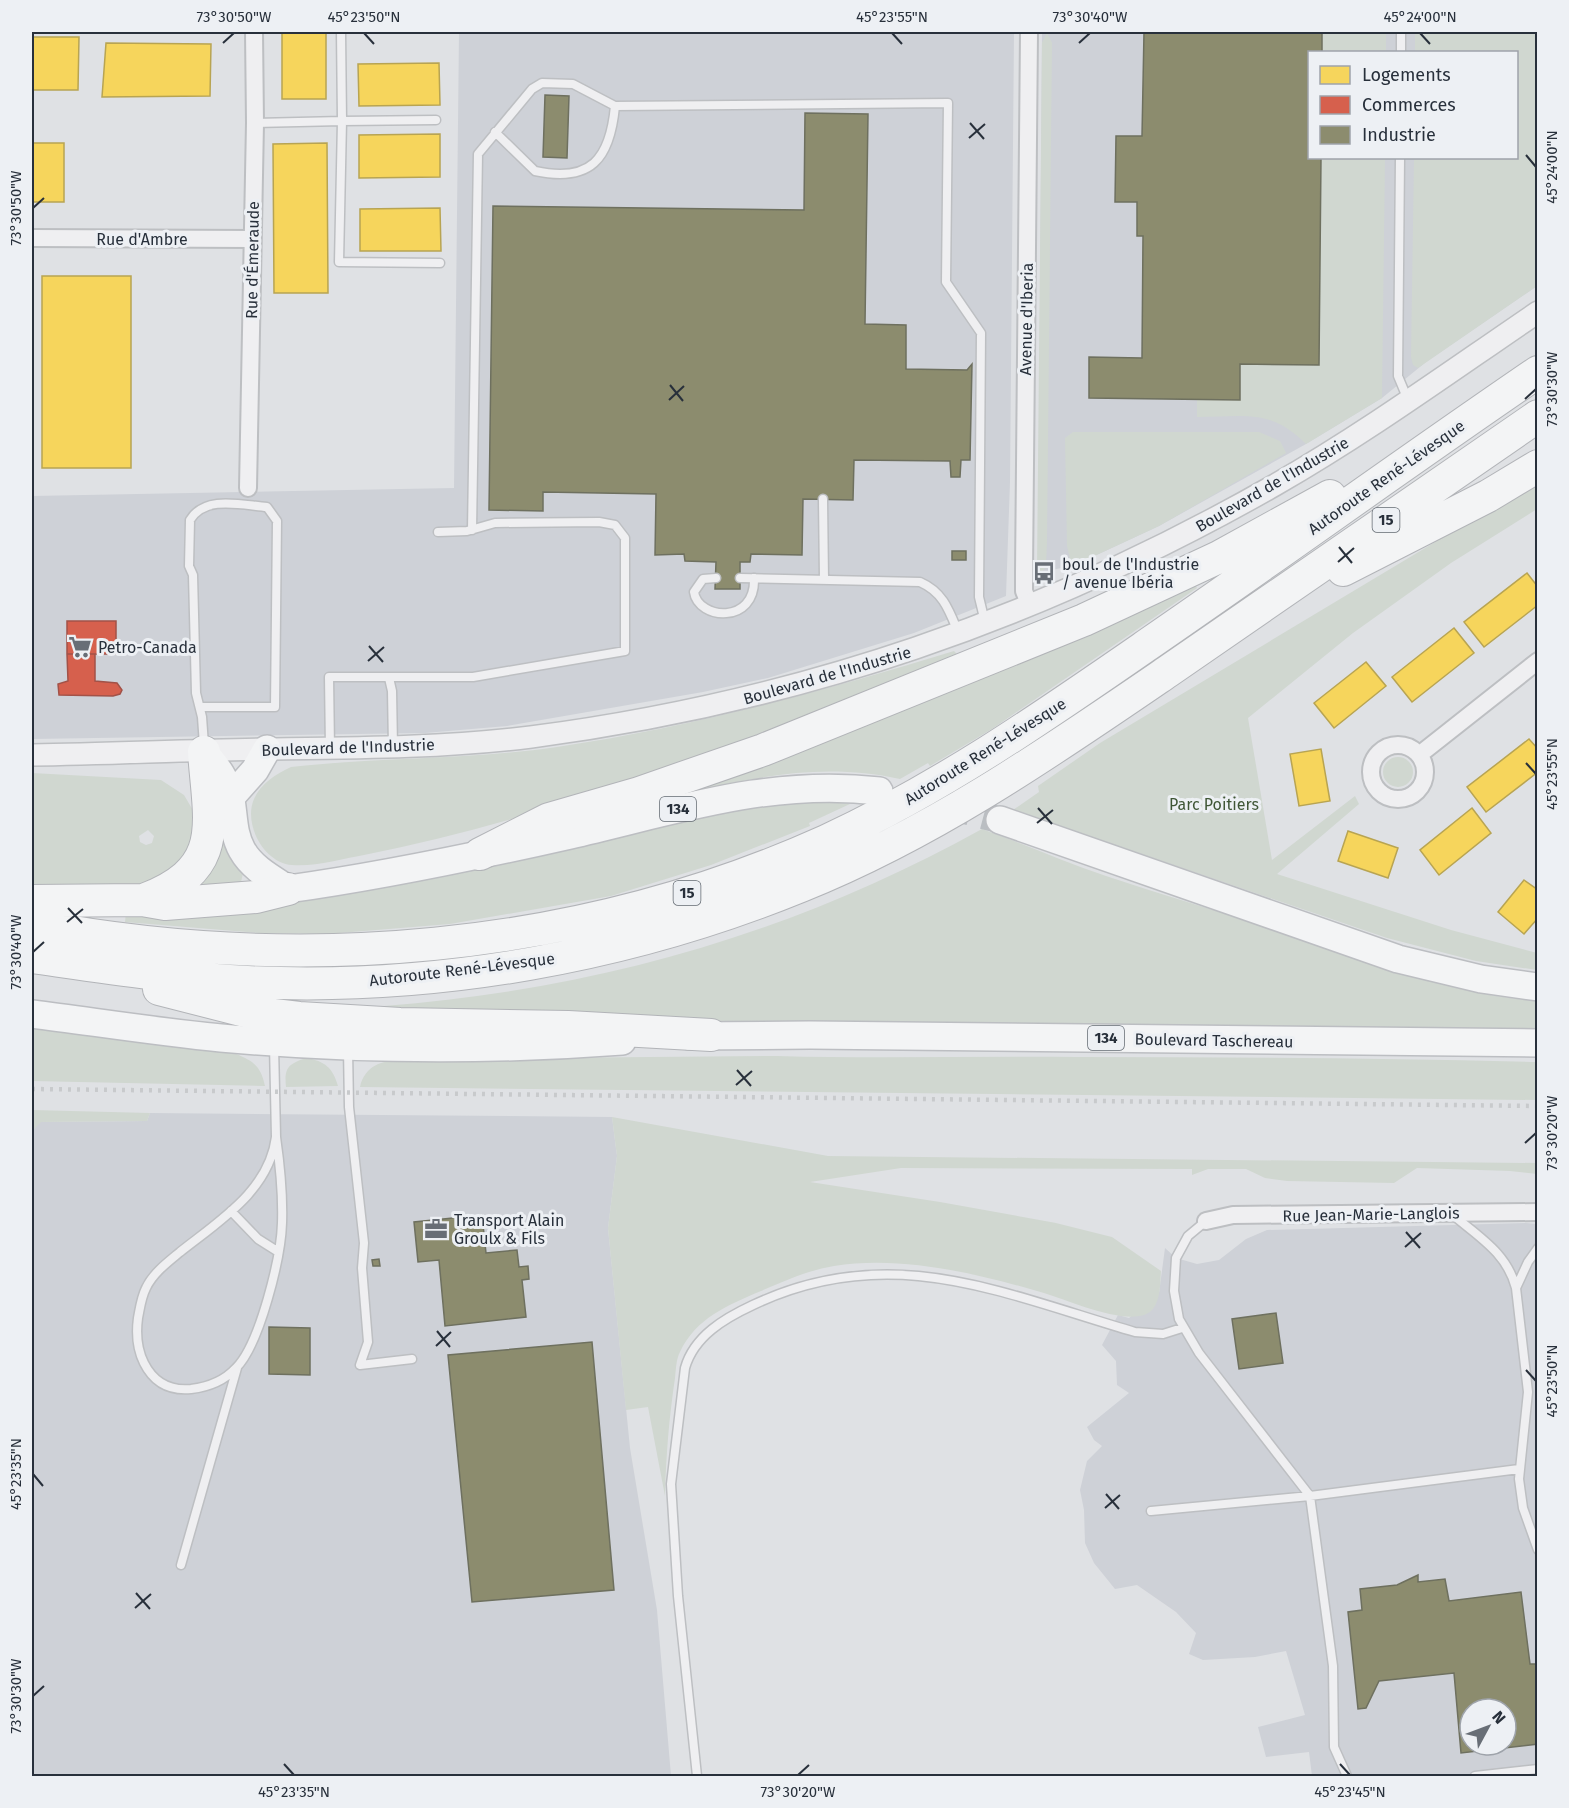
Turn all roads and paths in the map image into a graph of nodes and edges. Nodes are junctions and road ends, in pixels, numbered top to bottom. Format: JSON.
{"nodes":[{"id":1,"x":254,"y":32,"type":"edge"},
{"id":2,"x":341,"y":32,"type":"edge"},
{"id":3,"x":1029,"y":32,"type":"edge"},
{"id":4,"x":1401,"y":32,"type":"edge"},
{"id":5,"x":1401,"y":51,"type":"edge"},
{"id":6,"x":615,"y":106,"type":"junction"},
{"id":7,"x":436,"y":120,"type":"dead end"},
{"id":8,"x":342,"y":121,"type":"junction"},
{"id":9,"x":255,"y":123,"type":"junction"},
{"id":10,"x":495,"y":132,"type":"junction"},
{"id":11,"x":1400,"y":159,"type":"edge"},
{"id":12,"x":32,"y":238,"type":"edge"},
{"id":13,"x":252,"y":239,"type":"junction"},
{"id":14,"x":440,"y":263,"type":"dead end"},
{"id":15,"x":1538,"y":312,"type":"edge"},
{"id":16,"x":1538,"y":372,"type":"edge"},
{"id":17,"x":1408,"y":400,"type":"junction"},
{"id":18,"x":1538,"y":416,"type":"edge"},
{"id":19,"x":1459,"y":425,"type":"junction"},
{"id":20,"x":1538,"y":466,"type":"edge"},
{"id":21,"x":248,"y":488,"type":"dead end"},
{"id":22,"x":823,"y":499,"type":"dead end"},
{"id":23,"x":472,"y":530,"type":"junction"},
{"id":24,"x":438,"y":532,"type":"dead end"},
{"id":25,"x":716,"y":578,"type":"dead end"},
{"id":26,"x":740,"y":578,"type":"dead end"},
{"id":27,"x":754,"y":578,"type":"junction"},
{"id":28,"x":824,"y":579,"type":"junction"},
{"id":29,"x":1030,"y":606,"type":"junction"},
{"id":30,"x":986,"y":624,"type":"junction"},
{"id":31,"x":1235,"y":626,"type":"junction"},
{"id":32,"x":960,"y":635,"type":"junction"},
{"id":33,"x":1538,"y":661,"type":"edge"},
{"id":34,"x":389,"y":678,"type":"junction"},
{"id":35,"x":200,"y":707,"type":"junction"},
{"id":36,"x":393,"y":747,"type":"junction"},
{"id":37,"x":267,"y":749,"type":"junction"},
{"id":38,"x":330,"y":749,"type":"junction"},
{"id":39,"x":204,"y":752,"type":"junction"},
{"id":40,"x":32,"y":754,"type":"edge"},
{"id":41,"x":1419,"y":754,"type":"dead end"},
{"id":42,"x":879,"y":791,"type":"dead end"},
{"id":43,"x":231,"y":798,"type":"junction"},
{"id":44,"x":1000,"y":820,"type":"tunnel mouth"},
{"id":45,"x":480,"y":854,"type":"junction"},
{"id":46,"x":288,"y":889,"type":"junction"},
{"id":47,"x":142,"y":900,"type":"junction"},
{"id":48,"x":32,"y":901,"type":"edge"},
{"id":49,"x":32,"y":925,"type":"edge"},
{"id":50,"x":41,"y":958,"type":"edge"},
{"id":51,"x":1538,"y":987,"type":"edge"},
{"id":52,"x":32,"y":1014,"type":"edge"},
{"id":53,"x":711,"y":1035,"type":"junction"},
{"id":54,"x":274,"y":1042,"type":"junction"},
{"id":55,"x":1538,"y":1043,"type":"edge"},
{"id":56,"x":348,"y":1046,"type":"junction"},
{"id":57,"x":276,"y":1137,"type":"junction"},
{"id":58,"x":231,"y":1211,"type":"junction"},
{"id":59,"x":1538,"y":1212,"type":"edge"},
{"id":60,"x":1450,"y":1213,"type":"junction"},
{"id":61,"x":1206,"y":1221,"type":"joint"},
{"id":62,"x":1538,"y":1248,"type":"edge"},
{"id":63,"x":277,"y":1251,"type":"junction"},
{"id":64,"x":1516,"y":1288,"type":"junction"},
{"id":65,"x":1182,"y":1328,"type":"junction"},
{"id":66,"x":412,"y":1359,"type":"dead end"},
{"id":67,"x":237,"y":1368,"type":"junction"},
{"id":68,"x":1519,"y":1469,"type":"junction"},
{"id":69,"x":1310,"y":1496,"type":"junction"},
{"id":70,"x":1151,"y":1511,"type":"dead end"},
{"id":71,"x":1538,"y":1550,"type":"edge"},
{"id":72,"x":181,"y":1565,"type":"dead end"},
{"id":73,"x":1538,"y":1769,"type":"edge"},
{"id":74,"x":697,"y":1776,"type":"edge"},
{"id":75,"x":1347,"y":1776,"type":"edge"},
{"id":76,"x":1476,"y":1776,"type":"edge"}],
"edges":[{"from":1,"to":9,"type":"street","name":"Rue d'Émeraude"},
{"from":2,"to":8,"type":"lane"},
{"from":3,"to":29,"type":"street","name":"Avenue d'Iberia"},
{"from":4,"to":5,"type":"lane"},
{"from":6,"to":10,"type":"lane"},
{"from":6,"to":10,"type":"lane"},
{"from":6,"to":30,"type":"lane"},
{"from":7,"to":8,"type":"lane"},
{"from":8,"to":9,"type":"lane"},
{"from":8,"to":14,"type":"lane"},
{"from":9,"to":13,"type":"street","name":"Rue d'Émeraude"},
{"from":10,"to":23,"type":"lane"},
{"from":11,"to":17,"type":"lane"},
{"from":12,"to":13,"type":"street","name":"Rue d'Ambre"},
{"from":13,"to":21,"type":"street","name":"Rue d'Émeraude"},
{"from":15,"to":17,"type":"street","name":"Boulevard de l'Industrie"},
{"from":16,"to":19,"type":"highway","name":"Autoroute René-Lévesque","number":"15"},
{"from":17,"to":29,"type":"street","name":"Boulevard de l'Industrie"},
{"from":18,"to":31,"type":"highway","name":"Autoroute René-Lévesque","number":"15"},
{"from":19,"to":45,"type":"highway"},
{"from":19,"to":49,"type":"highway","name":"Autoroute René-Lévesque","number":"15"},
{"from":20,"to":31,"type":"highway"},
{"from":22,"to":28,"type":"lane"},
{"from":23,"to":24,"type":"lane"},
{"from":23,"to":34,"type":"lane"},
{"from":25,"to":27,"type":"lane"},
{"from":26,"to":27,"type":"lane"},
{"from":27,"to":28,"type":"lane"},
{"from":28,"to":32,"type":"lane"},
{"from":29,"to":30,"type":"street","name":"Boulevard de l'Industrie"},
{"from":30,"to":32,"type":"street","name":"Boulevard de l'Industrie"},
{"from":31,"to":50,"type":"highway","name":"Autoroute René-Lévesque","number":"15"},
{"from":32,"to":36,"type":"street","name":"Boulevard de l'Industrie"},
{"from":33,"to":41,"type":"street"},
{"from":34,"to":36,"type":"lane"},
{"from":34,"to":38,"type":"lane"},
{"from":35,"to":35,"type":"lane"},
{"from":35,"to":39,"type":"lane"},
{"from":36,"to":38,"type":"street","name":"Boulevard de l'Industrie"},
{"from":37,"to":38,"type":"street","name":"Boulevard de l'Industrie"},
{"from":37,"to":39,"type":"street","name":"Boulevard de l'Industrie"},
{"from":37,"to":43,"type":"main road"},
{"from":39,"to":40,"type":"street","name":"Boulevard de l'Industrie"},
{"from":39,"to":43,"type":"main road"},
{"from":39,"to":47,"type":"highway"},
{"from":42,"to":45,"type":"main road","number":"134"},
{"from":43,"to":46,"type":"main road"},
{"from":44,"to":51,"type":"main road"},
{"from":45,"to":46,"type":"main road"},
{"from":46,"to":47,"type":"highway"},
{"from":47,"to":48,"type":"highway"},
{"from":50,"to":53,"type":"highway"},
{"from":52,"to":54,"type":"main road","name":"Boulevard Taschereau"},
{"from":53,"to":55,"type":"main road","name":"Boulevard Taschereau","number":"134"},
{"from":53,"to":56,"type":"main road","name":"Boulevard Taschereau"},
{"from":54,"to":56,"type":"main road","name":"Boulevard Taschereau"},
{"from":54,"to":57,"type":"lane"},
{"from":56,"to":66,"type":"lane"},
{"from":57,"to":58,"type":"lane"},
{"from":57,"to":63,"type":"lane"},
{"from":58,"to":63,"type":"lane"},
{"from":58,"to":67,"type":"lane"},
{"from":59,"to":60,"type":"street","name":"Rue Jean-Marie-Langlois"},
{"from":60,"to":61,"type":"street","name":"Rue Jean-Marie-Langlois"},
{"from":60,"to":64,"type":"lane"},
{"from":61,"to":65,"type":"lane"},
{"from":62,"to":64,"type":"lane"},
{"from":63,"to":67,"type":"lane"},
{"from":64,"to":68,"type":"lane"},
{"from":65,"to":69,"type":"lane"},
{"from":65,"to":74,"type":"lane"},
{"from":67,"to":72,"type":"lane"},
{"from":68,"to":69,"type":"lane"},
{"from":68,"to":71,"type":"lane"},
{"from":69,"to":70,"type":"lane"},
{"from":69,"to":75,"type":"lane"},
{"from":73,"to":76,"type":"lane"}]}
